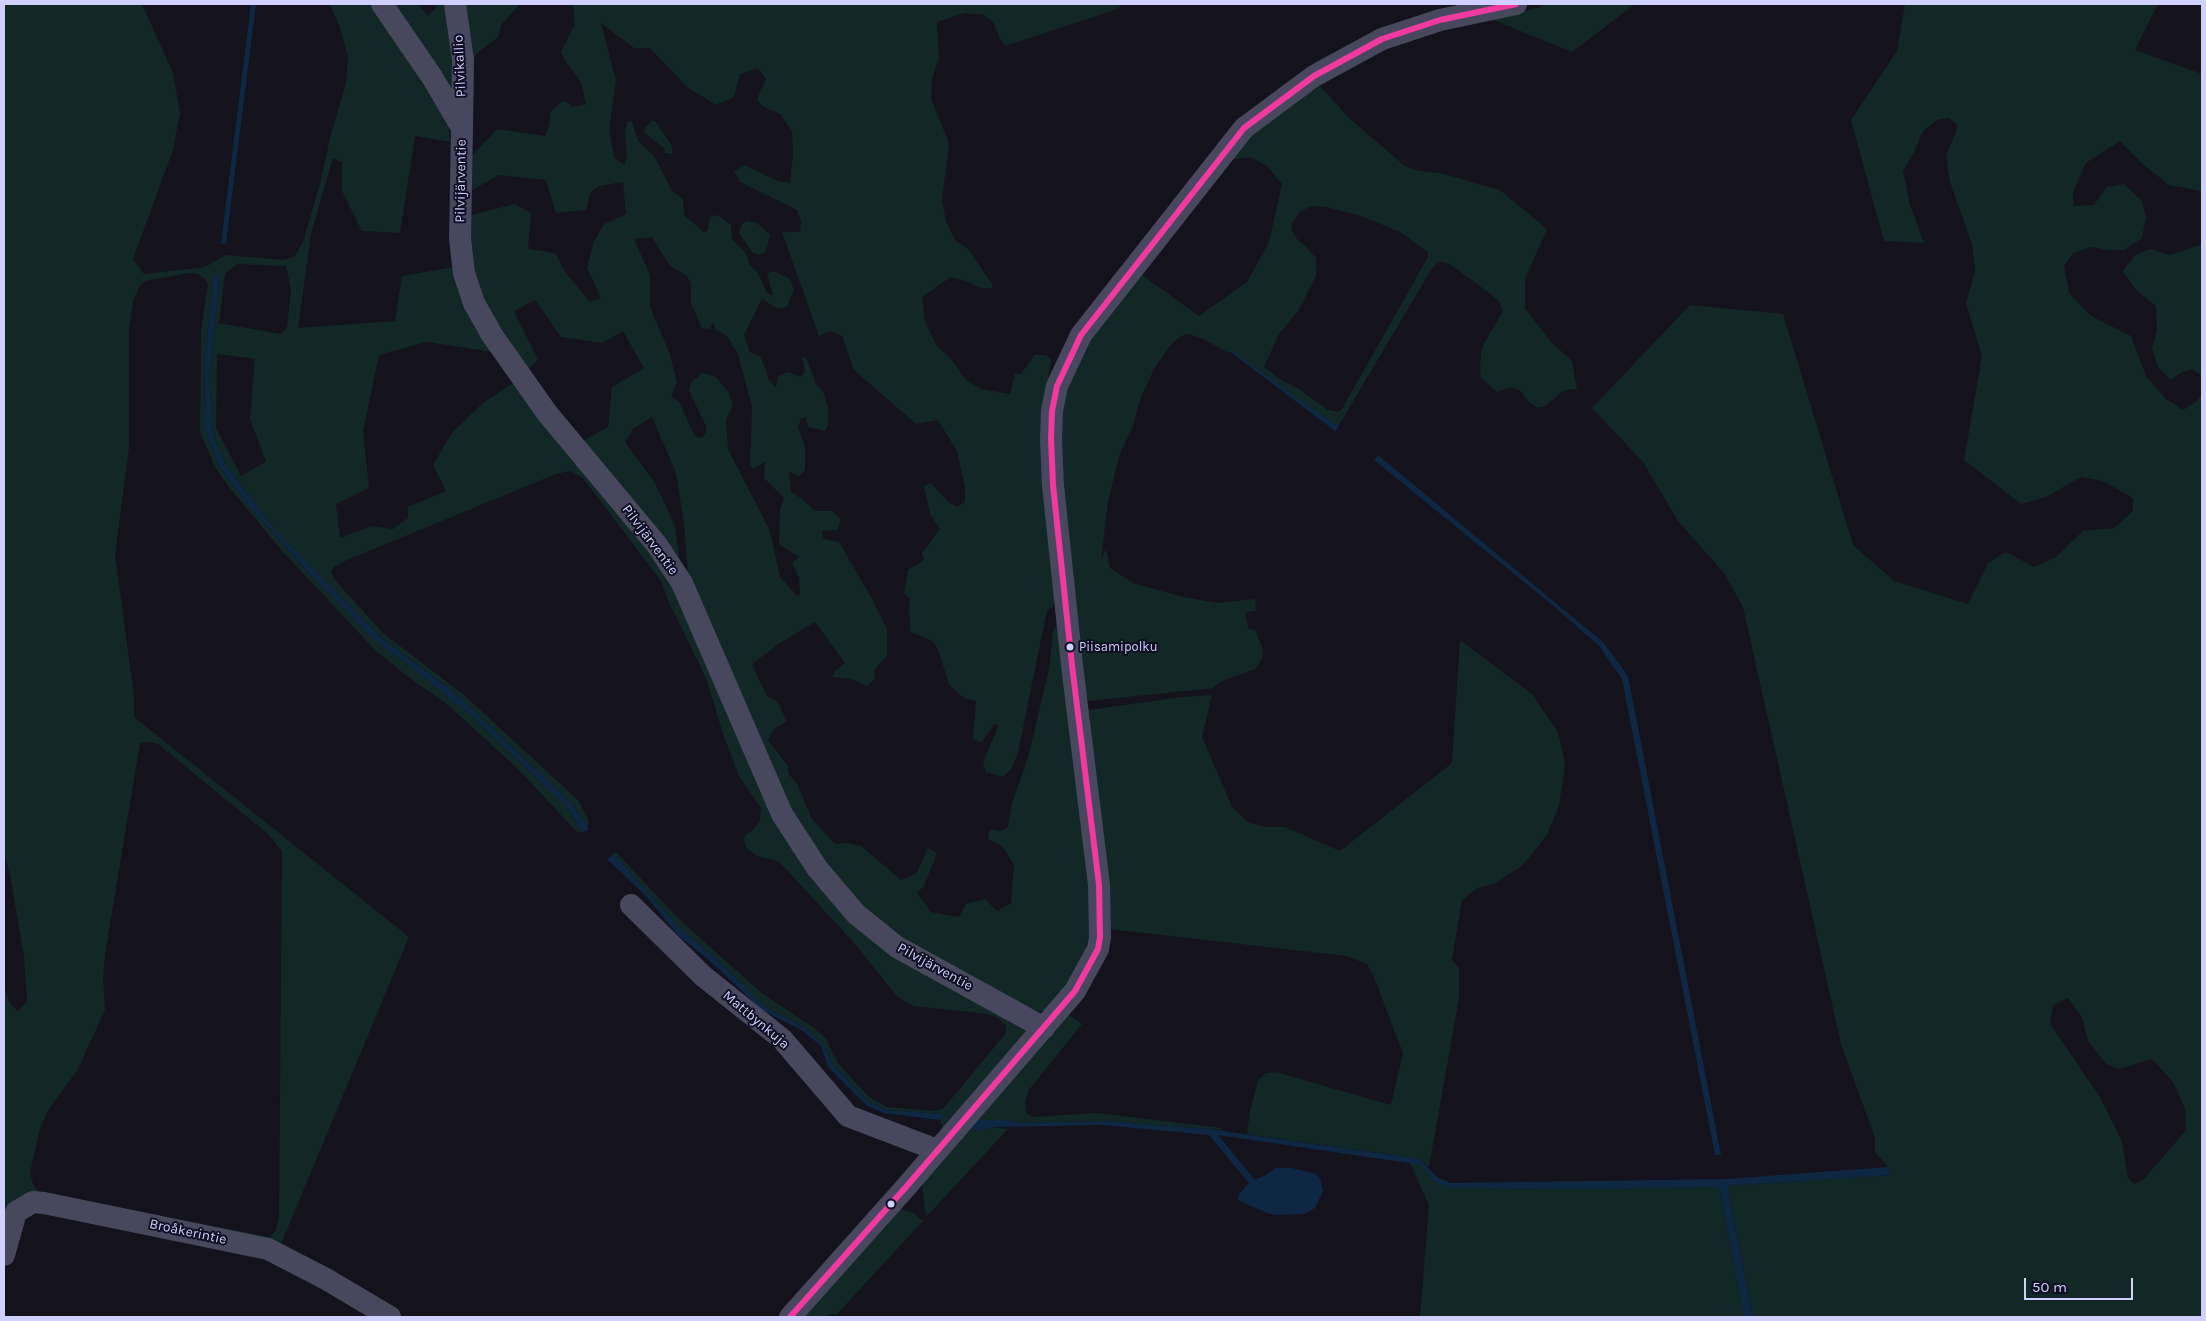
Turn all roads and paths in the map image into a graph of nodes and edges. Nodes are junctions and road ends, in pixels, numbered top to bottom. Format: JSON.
{"nodes":[{"id":1,"x":382,"y":4,"type":"edge"},
{"id":2,"x":455,"y":4,"type":"edge"},
{"id":3,"x":1516,"y":4,"type":"edge"},
{"id":4,"x":462,"y":128,"type":"junction"},
{"id":5,"x":631,"y":905,"type":"dead end"},
{"id":6,"x":1044,"y":1028,"type":"junction"},
{"id":7,"x":938,"y":1150,"type":"junction"},
{"id":8,"x":4,"y":1255,"type":"edge"},
{"id":9,"x":390,"y":1317,"type":"edge"},
{"id":10,"x":790,"y":1317,"type":"edge"}],
"edges":[{"from":1,"to":4,"type":"street","name":"Pilvijärventie"},
{"from":2,"to":4,"type":"street","name":"Pilvikallio"},
{"from":3,"to":6,"type":"street"},
{"from":4,"to":6,"type":"street","name":"Pilvijärventie"},
{"from":5,"to":7,"type":"street","name":"Mattbynkuja"},
{"from":6,"to":7,"type":"street"},
{"from":7,"to":10,"type":"street"},
{"from":8,"to":9,"type":"street","name":"Broåkerintie"}]}
